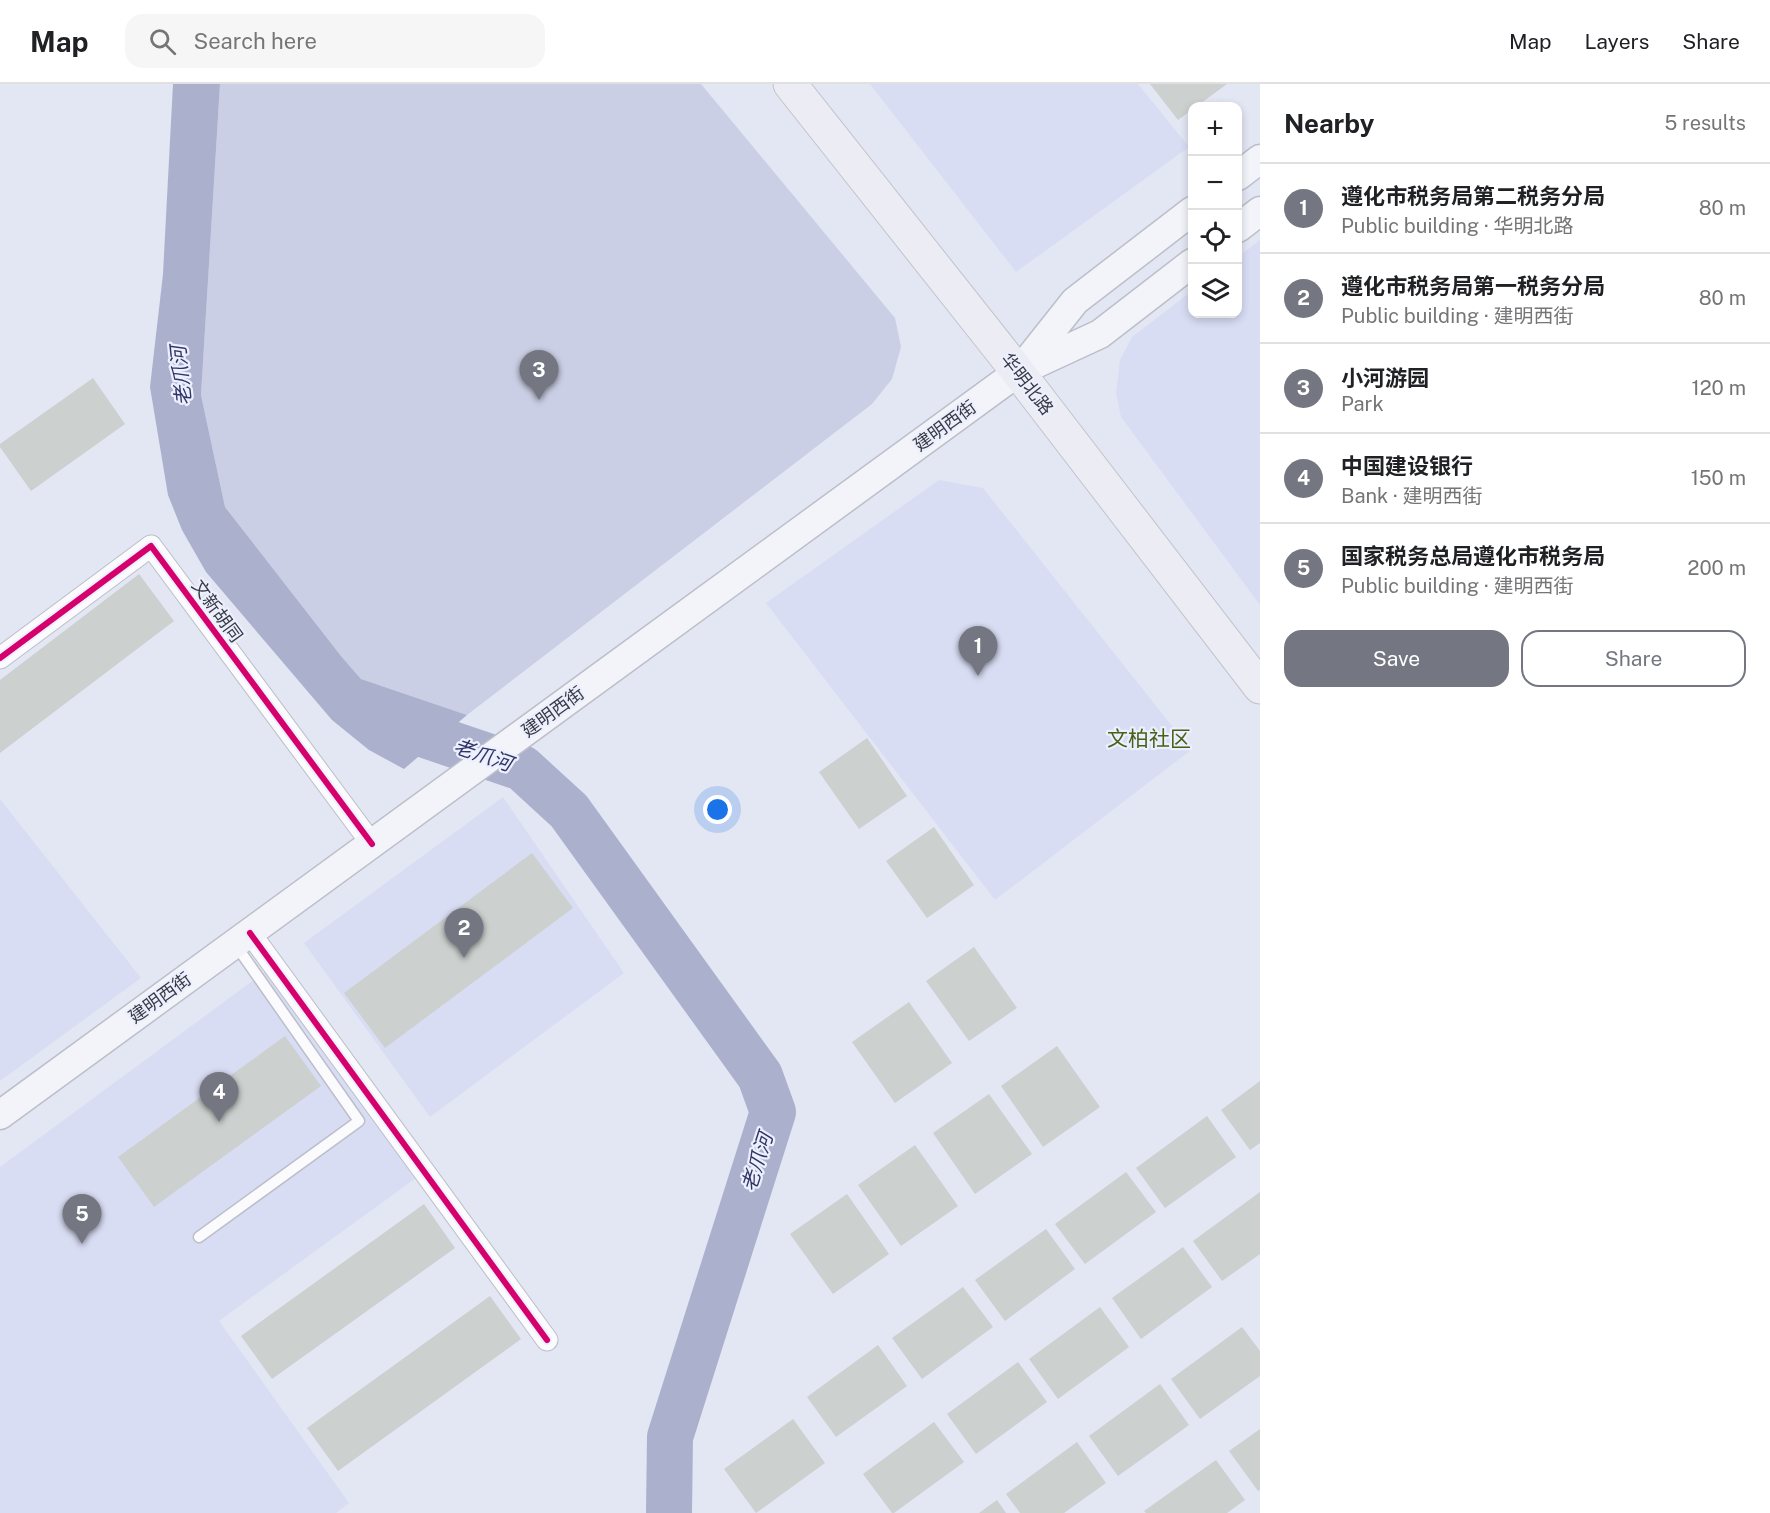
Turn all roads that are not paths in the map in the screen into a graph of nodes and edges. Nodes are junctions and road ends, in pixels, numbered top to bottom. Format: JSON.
{"nodes":[{"id":1,"x":790,"y":84,"type":"edge"},
{"id":2,"x":1260,"y":159,"type":"edge"},
{"id":3,"x":1242,"y":173,"type":"edge"},
{"id":4,"x":1260,"y":211,"type":"edge"},
{"id":5,"x":1188,"y":214,"type":"edge"},
{"id":6,"x":1242,"y":225,"type":"edge"},
{"id":7,"x":1191,"y":264,"type":"edge"},
{"id":8,"x":1018,"y":372,"type":"junction"},
{"id":9,"x":0,"y":658,"type":"edge"},
{"id":10,"x":1260,"y":687,"type":"edge"},
{"id":11,"x":372,"y":844,"type":"junction"},
{"id":12,"x":242,"y":939,"type":"junction"},
{"id":13,"x":0,"y":1115,"type":"edge"},
{"id":14,"x":199,"y":1237,"type":"dead end"},
{"id":15,"x":547,"y":1340,"type":"dead end"}],
"edges":[{"from":1,"to":8,"type":"main road","name":"华明北路"},
{"from":2,"to":3,"type":"main road"},
{"from":4,"to":6,"type":"main road"},
{"from":5,"to":8,"type":"main road","name":"建明西街"},
{"from":7,"to":8,"type":"main road","name":"建明西街"},
{"from":8,"to":10,"type":"main road","name":"华明北路"},
{"from":8,"to":11,"type":"main road","name":"建明西街"},
{"from":9,"to":11,"type":"street","name":"文新胡同"},
{"from":11,"to":12,"type":"main road","name":"建明西街"},
{"from":12,"to":13,"type":"main road","name":"建明西街"},
{"from":12,"to":14,"type":"lane"},
{"from":12,"to":15,"type":"street"}]}
